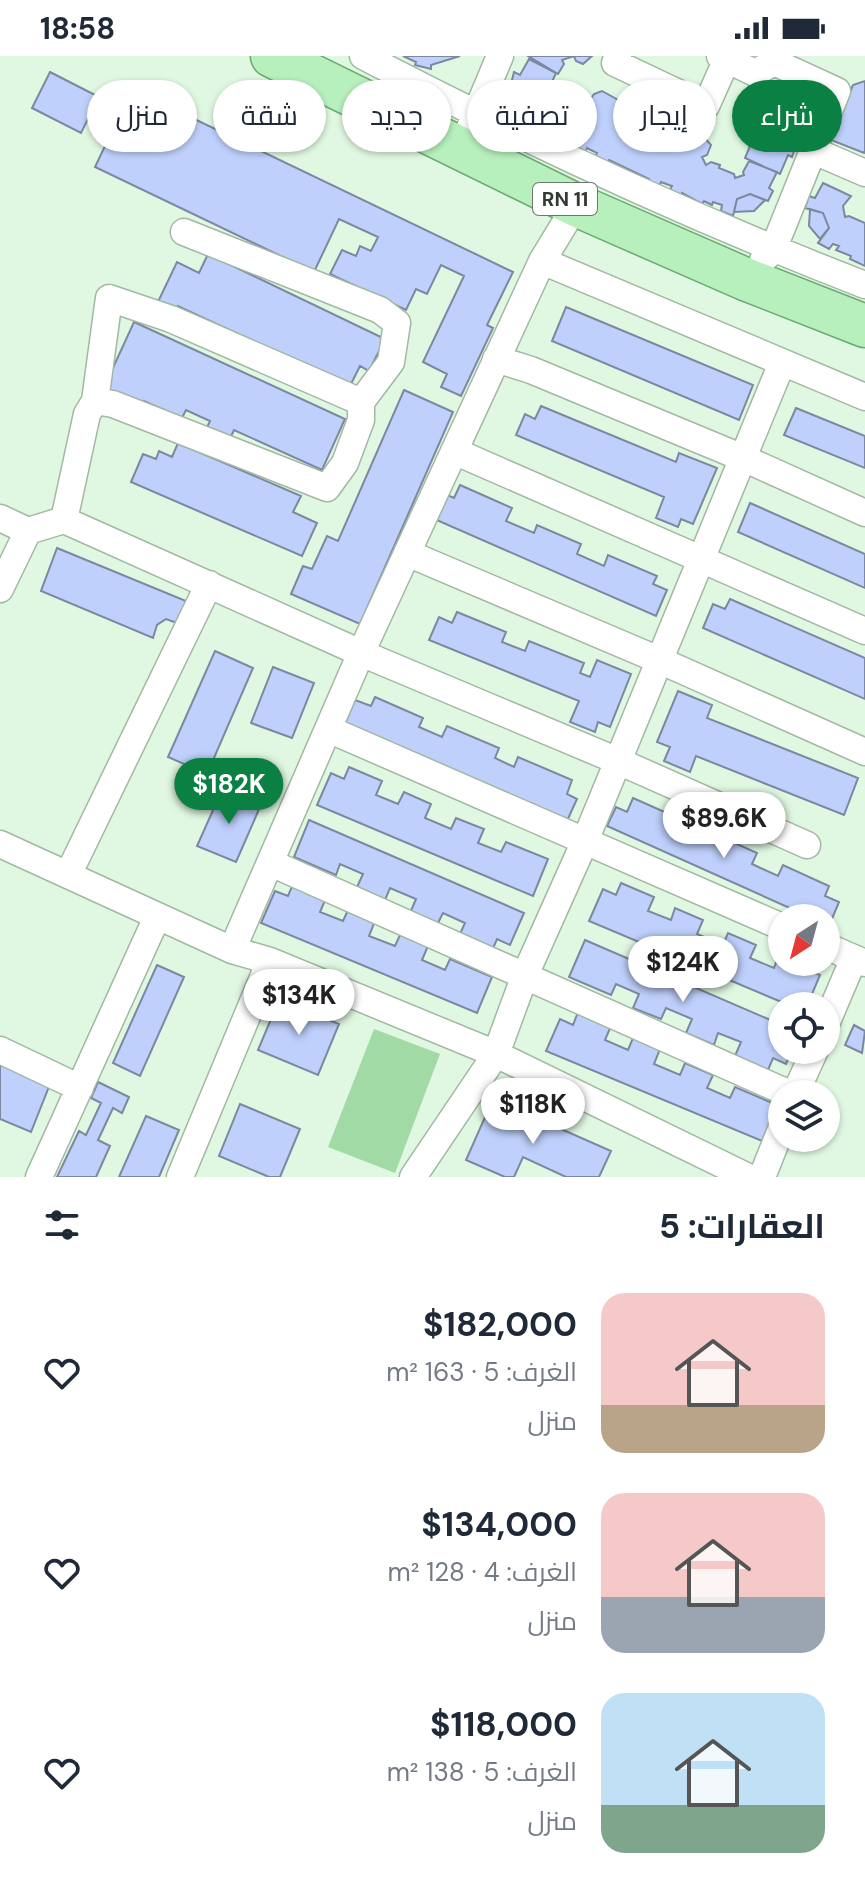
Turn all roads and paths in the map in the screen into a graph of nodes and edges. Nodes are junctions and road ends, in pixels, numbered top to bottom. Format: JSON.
{"nodes":[{"id":1,"x":272,"y":56,"type":"edge"},
{"id":2,"x":363,"y":56,"type":"edge"},
{"id":3,"x":500,"y":56,"type":"edge"},
{"id":4,"x":618,"y":56,"type":"edge"},
{"id":5,"x":724,"y":58,"type":"edge"},
{"id":6,"x":490,"y":80,"type":"edge"},
{"id":7,"x":813,"y":80,"type":"edge"},
{"id":8,"x":467,"y":131,"type":"edge"},
{"id":9,"x":467,"y":132,"type":"edge"},
{"id":10,"x":498,"y":152,"type":"edge"},
{"id":11,"x":512,"y":152,"type":"edge"},
{"id":12,"x":811,"y":152,"type":"edge"},
{"id":13,"x":817,"y":152,"type":"edge"},
{"id":14,"x":865,"y":173,"type":"edge"},
{"id":15,"x":576,"y":205,"type":"junction"},
{"id":16,"x":184,"y":232,"type":"dead end"},
{"id":17,"x":542,"y":261,"type":"junction"},
{"id":18,"x":759,"y":264,"type":"junction"},
{"id":19,"x":865,"y":285,"type":"edge"},
{"id":20,"x":865,"y":326,"type":"edge"},
{"id":21,"x":496,"y":359,"type":"junction"},
{"id":22,"x":782,"y":363,"type":"junction"},
{"id":23,"x":865,"y":397,"type":"edge"},
{"id":24,"x":95,"y":401,"type":"junction"},
{"id":25,"x":361,"y":402,"type":"junction"},
{"id":26,"x":454,"y":451,"type":"junction"},
{"id":27,"x":743,"y":458,"type":"junction"},
{"id":28,"x":865,"y":513,"type":"edge"},
{"id":29,"x":0,"y":518,"type":"edge"},
{"id":30,"x":64,"y":520,"type":"junction"},
{"id":31,"x":28,"y":531,"type":"junction"},
{"id":32,"x":407,"y":553,"type":"junction"},
{"id":33,"x":702,"y":557,"type":"junction"},
{"id":34,"x":209,"y":584,"type":"junction"},
{"id":35,"x":0,"y":589,"type":"edge"},
{"id":36,"x":865,"y":631,"type":"edge"},
{"id":37,"x":361,"y":653,"type":"junction"},
{"id":38,"x":659,"y":660,"type":"junction"},
{"id":39,"x":328,"y":729,"type":"junction"},
{"id":40,"x":865,"y":752,"type":"edge"},
{"id":41,"x":618,"y":761,"type":"junction"},
{"id":42,"x":585,"y":841,"type":"junction"},
{"id":43,"x":0,"y":844,"type":"edge"},
{"id":44,"x":807,"y":845,"type":"dead end"},
{"id":45,"x":271,"y":863,"type":"junction"},
{"id":46,"x":68,"y":875,"type":"junction"},
{"id":47,"x":157,"y":917,"type":"junction"},
{"id":48,"x":768,"y":921,"type":"edge"},
{"id":49,"x":232,"y":950,"type":"junction"},
{"id":50,"x":840,"y":952,"type":"edge"},
{"id":51,"x":860,"y":960,"type":"edge"},
{"id":52,"x":270,"y":961,"type":"junction"},
{"id":53,"x":525,"y":975,"type":"junction"},
{"id":54,"x":840,"y":998,"type":"edge"},
{"id":55,"x":0,"y":1050,"type":"edge"},
{"id":56,"x":496,"y":1054,"type":"junction"},
{"id":57,"x":768,"y":1083,"type":"edge"},
{"id":58,"x":80,"y":1088,"type":"junction"},
{"id":59,"x":772,"y":1152,"type":"edge"},
{"id":60,"x":185,"y":1175,"type":"edge"},
{"id":61,"x":39,"y":1177,"type":"edge"},
{"id":62,"x":413,"y":1177,"type":"edge"},
{"id":63,"x":748,"y":1177,"type":"edge"},
{"id":64,"x":762,"y":1177,"type":"edge"}],
"edges":[{"from":1,"to":9,"type":"main road","number":"RN 11"},
{"from":2,"to":8,"type":"street"},
{"from":3,"to":6,"type":"street"},
{"from":4,"to":5,"type":"street"},
{"from":5,"to":7,"type":"street"},
{"from":10,"to":15,"type":"main road","number":"RN 11"},
{"from":11,"to":18,"type":"street"},
{"from":12,"to":18,"type":"street"},
{"from":13,"to":14,"type":"street"},
{"from":15,"to":17,"type":"street"},
{"from":15,"to":18,"type":"main road","number":"RN 11"},
{"from":16,"to":25,"type":"street"},
{"from":17,"to":21,"type":"street"},
{"from":17,"to":22,"type":"street"},
{"from":18,"to":19,"type":"street"},
{"from":18,"to":20,"type":"main road","number":"RN 11"},
{"from":21,"to":26,"type":"street"},
{"from":21,"to":27,"type":"street"},
{"from":22,"to":23,"type":"street"},
{"from":22,"to":27,"type":"street"},
{"from":24,"to":25,"type":"street"},
{"from":24,"to":25,"type":"street"},
{"from":24,"to":30,"type":"street"},
{"from":26,"to":32,"type":"street"},
{"from":26,"to":33,"type":"street"},
{"from":27,"to":28,"type":"street"},
{"from":27,"to":33,"type":"street"},
{"from":29,"to":31,"type":"street"},
{"from":30,"to":31,"type":"street"},
{"from":30,"to":34,"type":"street"},
{"from":31,"to":35,"type":"street"},
{"from":32,"to":37,"type":"street"},
{"from":32,"to":38,"type":"street"},
{"from":33,"to":36,"type":"street"},
{"from":33,"to":38,"type":"street"},
{"from":34,"to":37,"type":"street"},
{"from":34,"to":46,"type":"street"},
{"from":37,"to":39,"type":"street"},
{"from":37,"to":41,"type":"street"},
{"from":38,"to":40,"type":"street"},
{"from":38,"to":41,"type":"street"},
{"from":39,"to":42,"type":"street"},
{"from":39,"to":45,"type":"street"},
{"from":41,"to":42,"type":"street"},
{"from":41,"to":44,"type":"street"},
{"from":42,"to":48,"type":"street"},
{"from":42,"to":53,"type":"street"},
{"from":43,"to":46,"type":"street"},
{"from":45,"to":49,"type":"street"},
{"from":45,"to":53,"type":"street"},
{"from":46,"to":47,"type":"street"},
{"from":47,"to":49,"type":"street"},
{"from":47,"to":58,"type":"street"},
{"from":49,"to":52,"type":"street"},
{"from":50,"to":51,"type":"street"},
{"from":51,"to":54,"type":"street"},
{"from":52,"to":56,"type":"street"},
{"from":52,"to":60,"type":"street"},
{"from":53,"to":56,"type":"street"},
{"from":53,"to":57,"type":"street"},
{"from":55,"to":58,"type":"street"},
{"from":56,"to":62,"type":"street"},
{"from":56,"to":63,"type":"street"},
{"from":58,"to":61,"type":"street"},
{"from":59,"to":64,"type":"street"}]}
